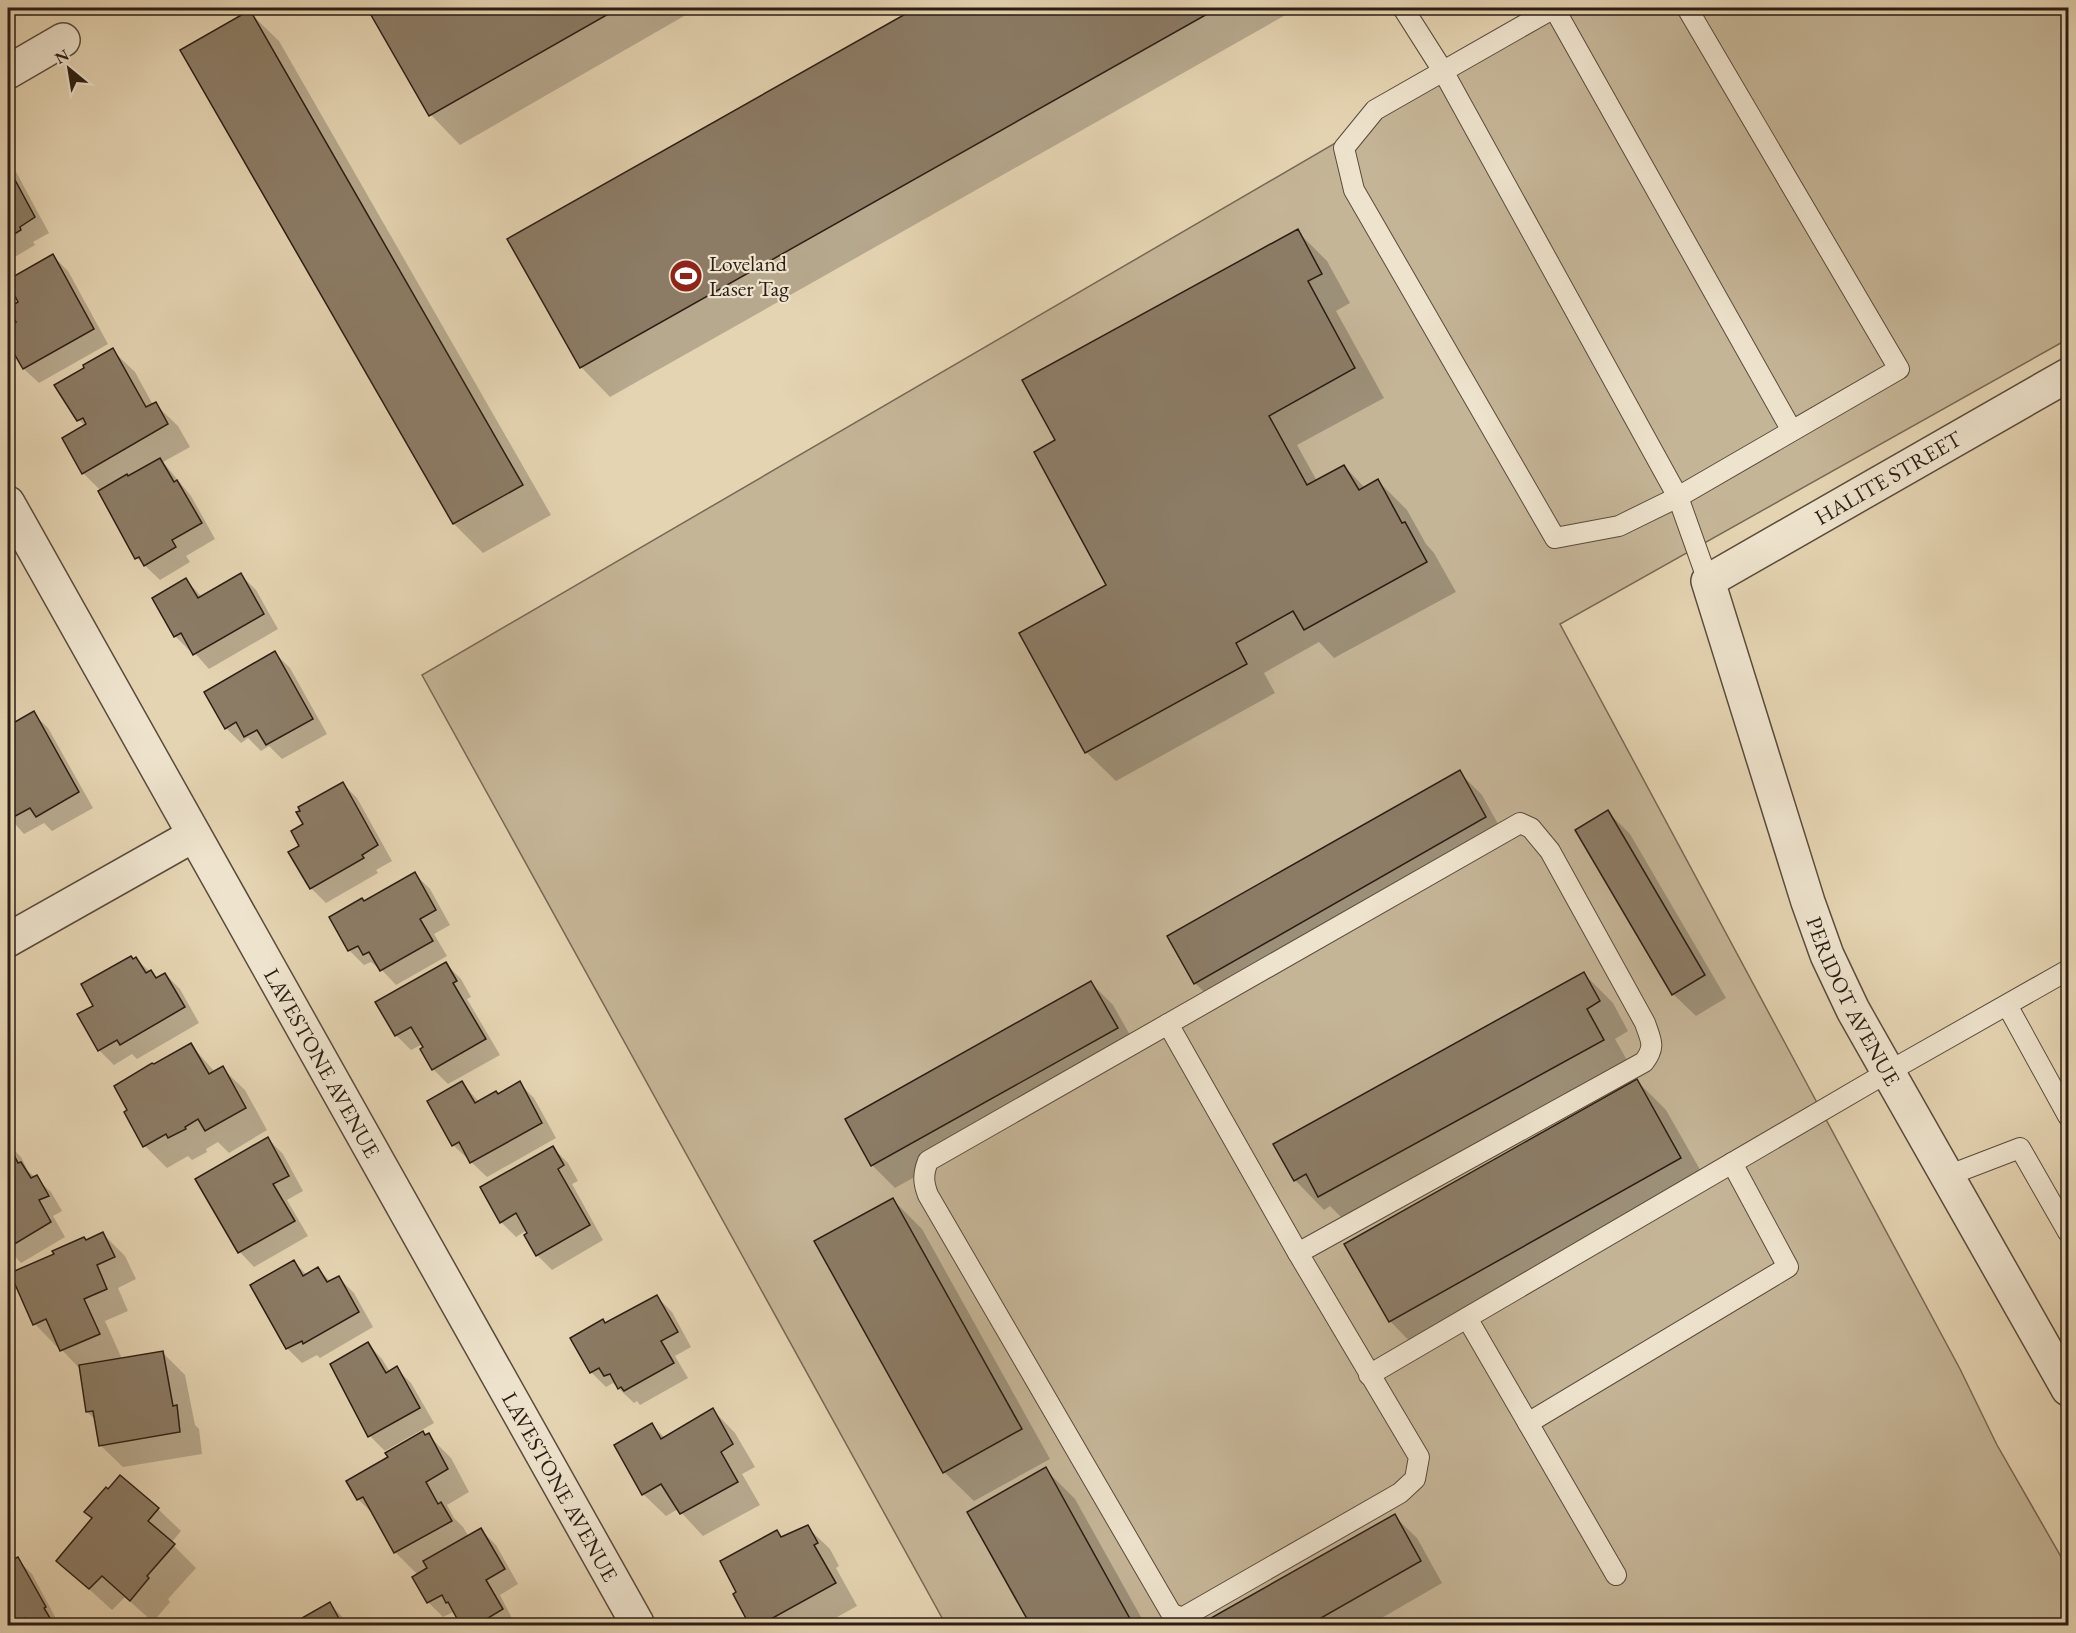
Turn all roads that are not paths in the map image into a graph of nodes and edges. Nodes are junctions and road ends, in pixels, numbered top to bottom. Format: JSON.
{"nodes":[{"id":1,"x":1403,"y":8,"type":"edge"},
{"id":2,"x":1687,"y":8,"type":"edge"},
{"id":3,"x":63,"y":40,"type":"dead end"},
{"id":4,"x":1443,"y":71,"type":"junction"},
{"id":5,"x":8,"y":72,"type":"edge"},
{"id":6,"x":2068,"y":375,"type":"edge"},
{"id":7,"x":1792,"y":431,"type":"junction"},
{"id":8,"x":1678,"y":497,"type":"junction"},
{"id":9,"x":8,"y":503,"type":"edge"},
{"id":10,"x":1708,"y":581,"type":"junction"},
{"id":11,"x":194,"y":836,"type":"junction"},
{"id":12,"x":8,"y":940,"type":"edge"},
{"id":13,"x":2068,"y":970,"type":"edge"},
{"id":14,"x":2007,"y":1005,"type":"junction"},
{"id":15,"x":1168,"y":1024,"type":"junction"},
{"id":16,"x":1888,"y":1072,"type":"junction"},
{"id":17,"x":2068,"y":1116,"type":"edge"},
{"id":18,"x":1732,"y":1163,"type":"junction"},
{"id":19,"x":1947,"y":1176,"type":"junction"},
{"id":20,"x":2068,"y":1232,"type":"edge"},
{"id":21,"x":1298,"y":1253,"type":"junction"},
{"id":22,"x":1467,"y":1318,"type":"junction"},
{"id":23,"x":1369,"y":1376,"type":"junction"},
{"id":24,"x":2068,"y":1389,"type":"edge"},
{"id":25,"x":1528,"y":1423,"type":"junction"},
{"id":26,"x":1616,"y":1575,"type":"dead end"},
{"id":27,"x":636,"y":1624,"type":"edge"}],
"edges":[{"from":1,"to":4,"type":"lane"},
{"from":2,"to":7,"type":"lane"},
{"from":3,"to":5,"type":"street"},
{"from":4,"to":7,"type":"lane"},
{"from":4,"to":8,"type":"lane"},
{"from":4,"to":8,"type":"lane"},
{"from":6,"to":10,"type":"street","name":"HALITE STREET"},
{"from":7,"to":8,"type":"lane"},
{"from":8,"to":10,"type":"lane"},
{"from":9,"to":11,"type":"street","name":"LAVESTONE AVENUE"},
{"from":10,"to":16,"type":"street","name":"PERIDOT AVENUE"},
{"from":11,"to":12,"type":"street"},
{"from":11,"to":27,"type":"street","name":"LAVESTONE AVENUE"},
{"from":13,"to":14,"type":"lane"},
{"from":14,"to":16,"type":"lane"},
{"from":14,"to":17,"type":"lane"},
{"from":15,"to":21,"type":"lane"},
{"from":15,"to":21,"type":"lane"},
{"from":15,"to":23,"type":"lane"},
{"from":16,"to":18,"type":"lane"},
{"from":16,"to":19,"type":"street","name":"PERIDOT AVENUE"},
{"from":18,"to":22,"type":"lane"},
{"from":18,"to":25,"type":"lane"},
{"from":19,"to":20,"type":"lane"},
{"from":19,"to":24,"type":"street","name":"PERIDOT AVENUE"},
{"from":21,"to":23,"type":"lane"},
{"from":22,"to":23,"type":"lane"},
{"from":22,"to":25,"type":"lane"},
{"from":25,"to":26,"type":"lane"}]}
